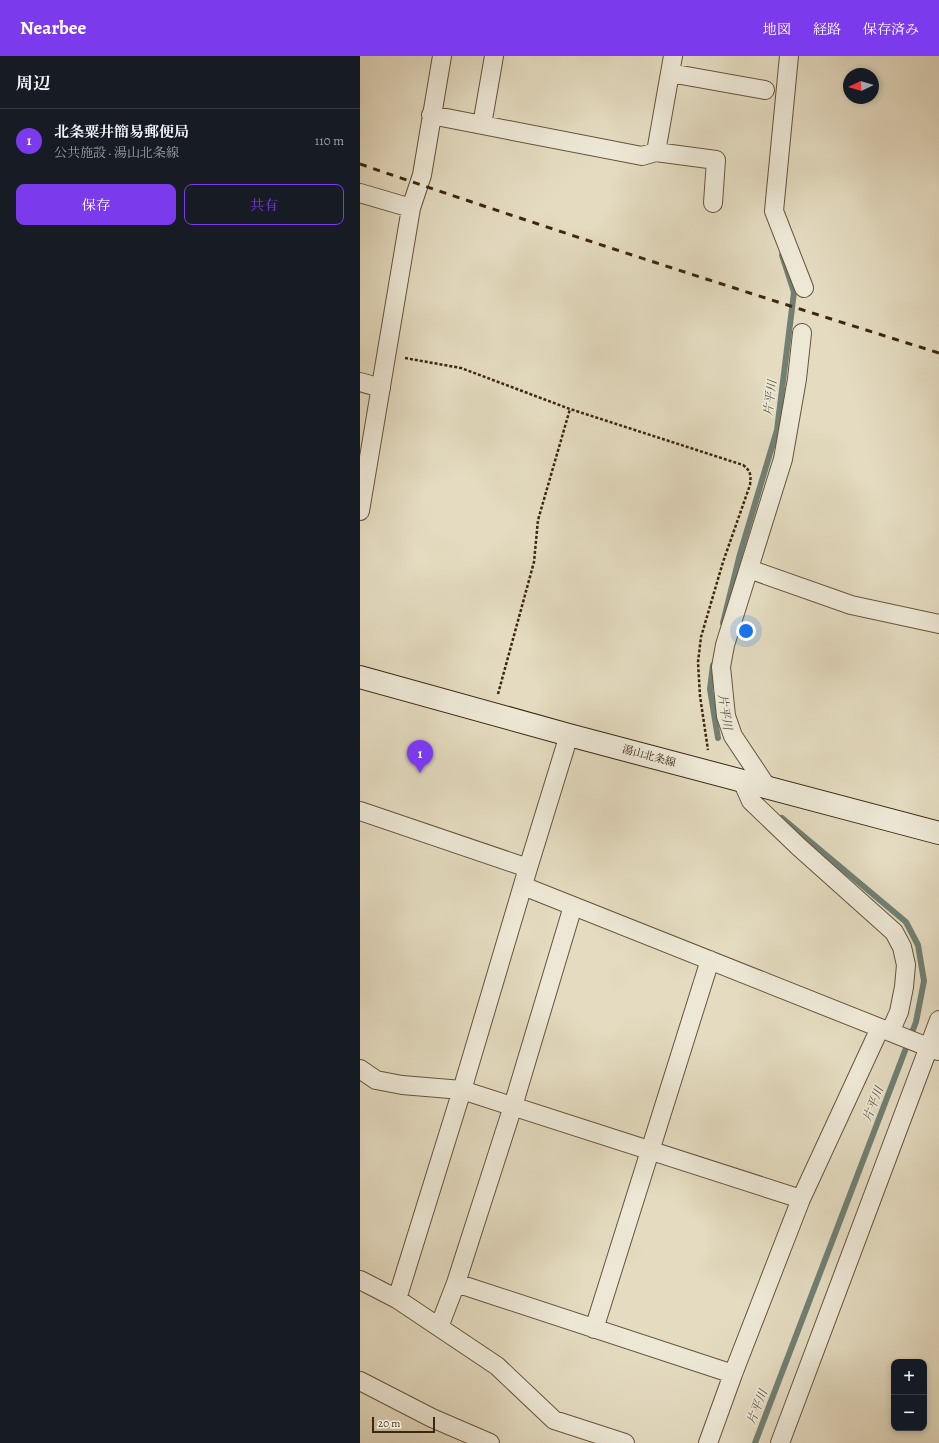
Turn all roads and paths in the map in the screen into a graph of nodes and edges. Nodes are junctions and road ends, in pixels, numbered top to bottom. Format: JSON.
{"nodes":[{"id":1,"x":442,"y":56,"type":"edge"},
{"id":2,"x":494,"y":56,"type":"edge"},
{"id":3,"x":789,"y":56,"type":"edge"},
{"id":4,"x":671,"y":64,"type":"edge"},
{"id":5,"x":765,"y":90,"type":"dead end"},
{"id":6,"x":432,"y":115,"type":"junction"},
{"id":7,"x":482,"y":125,"type":"junction"},
{"id":8,"x":656,"y":152,"type":"junction"},
{"id":9,"x":360,"y":193,"type":"edge"},
{"id":10,"x":713,"y":203,"type":"dead end"},
{"id":11,"x":411,"y":208,"type":"junction"},
{"id":12,"x":804,"y":288,"type":"dead end"},
{"id":13,"x":802,"y":332,"type":"dead end"},
{"id":14,"x":386,"y":354,"type":"junction"},
{"id":15,"x":360,"y":382,"type":"edge"},
{"id":16,"x":381,"y":388,"type":"junction"},
{"id":17,"x":570,"y":409,"type":"junction"},
{"id":18,"x":360,"y":511,"type":"edge"},
{"id":19,"x":749,"y":569,"type":"junction"},
{"id":20,"x":939,"y":624,"type":"edge"},
{"id":21,"x":360,"y":677,"type":"edge"},
{"id":22,"x":493,"y":714,"type":"junction"},
{"id":23,"x":569,"y":735,"type":"junction"},
{"id":24,"x":711,"y":773,"type":"junction"},
{"id":25,"x":742,"y":781,"type":"junction"},
{"id":26,"x":767,"y":787,"type":"junction"},
{"id":27,"x":360,"y":811,"type":"edge"},
{"id":28,"x":939,"y":833,"type":"edge"},
{"id":29,"x":528,"y":868,"type":"junction"},
{"id":30,"x":523,"y":886,"type":"junction"},
{"id":31,"x":573,"y":906,"type":"junction"},
{"id":32,"x":710,"y":960,"type":"junction"},
{"id":33,"x":939,"y":1020,"type":"edge"},
{"id":34,"x":888,"y":1031,"type":"junction"},
{"id":35,"x":930,"y":1047,"type":"edge"},
{"id":36,"x":360,"y":1069,"type":"edge"},
{"id":37,"x":462,"y":1090,"type":"junction"},
{"id":38,"x":513,"y":1106,"type":"junction"},
{"id":39,"x":650,"y":1150,"type":"junction"},
{"id":40,"x":801,"y":1199,"type":"junction"},
{"id":41,"x":360,"y":1280,"type":"edge"},
{"id":42,"x":456,"y":1283,"type":"junction"},
{"id":43,"x":397,"y":1299,"type":"junction"},
{"id":44,"x":439,"y":1327,"type":"junction"},
{"id":45,"x":594,"y":1329,"type":"junction"},
{"id":46,"x":733,"y":1374,"type":"junction"},
{"id":47,"x":360,"y":1381,"type":"edge"},
{"id":48,"x":490,"y":1443,"type":"edge"},
{"id":49,"x":626,"y":1443,"type":"edge"},
{"id":50,"x":708,"y":1443,"type":"edge"},
{"id":51,"x":780,"y":1443,"type":"edge"}],
"edges":[{"from":1,"to":6,"type":"street"},
{"from":2,"to":7,"type":"street"},
{"from":3,"to":12,"type":"street"},
{"from":4,"to":5,"type":"street"},
{"from":4,"to":8,"type":"street"},
{"from":6,"to":7,"type":"street"},
{"from":6,"to":11,"type":"street"},
{"from":7,"to":8,"type":"street"},
{"from":8,"to":10,"type":"street"},
{"from":9,"to":11,"type":"street"},
{"from":11,"to":14,"type":"street"},
{"from":13,"to":19,"type":"street"},
{"from":14,"to":16,"type":"street"},
{"from":14,"to":17,"type":"path"},
{"from":15,"to":16,"type":"street"},
{"from":16,"to":18,"type":"street"},
{"from":17,"to":22,"type":"path"},
{"from":17,"to":24,"type":"path"},
{"from":19,"to":20,"type":"street"},
{"from":19,"to":26,"type":"street"},
{"from":21,"to":22,"type":"main road","name":"湯山北条線"},
{"from":22,"to":23,"type":"main road","name":"湯山北条線"},
{"from":23,"to":24,"type":"main road","name":"湯山北条線"},
{"from":23,"to":29,"type":"street"},
{"from":24,"to":25,"type":"main road","name":"湯山北条線"},
{"from":25,"to":26,"type":"main road","name":"湯山北条線"},
{"from":25,"to":34,"type":"street"},
{"from":26,"to":28,"type":"main road","name":"湯山北条線"},
{"from":27,"to":29,"type":"street"},
{"from":29,"to":30,"type":"street"},
{"from":30,"to":31,"type":"street"},
{"from":30,"to":37,"type":"street"},
{"from":31,"to":32,"type":"street"},
{"from":31,"to":38,"type":"street"},
{"from":32,"to":34,"type":"street"},
{"from":32,"to":39,"type":"street"},
{"from":33,"to":35,"type":"street"},
{"from":34,"to":35,"type":"street"},
{"from":34,"to":40,"type":"street"},
{"from":35,"to":51,"type":"street"},
{"from":36,"to":37,"type":"street"},
{"from":37,"to":38,"type":"street"},
{"from":37,"to":43,"type":"street"},
{"from":38,"to":39,"type":"street"},
{"from":38,"to":42,"type":"street"},
{"from":39,"to":40,"type":"street"},
{"from":39,"to":45,"type":"street"},
{"from":40,"to":46,"type":"street"},
{"from":41,"to":43,"type":"street"},
{"from":42,"to":44,"type":"street"},
{"from":42,"to":45,"type":"street"},
{"from":43,"to":44,"type":"street"},
{"from":44,"to":49,"type":"street"},
{"from":45,"to":46,"type":"street"},
{"from":46,"to":50,"type":"street"},
{"from":47,"to":48,"type":"street"}]}
